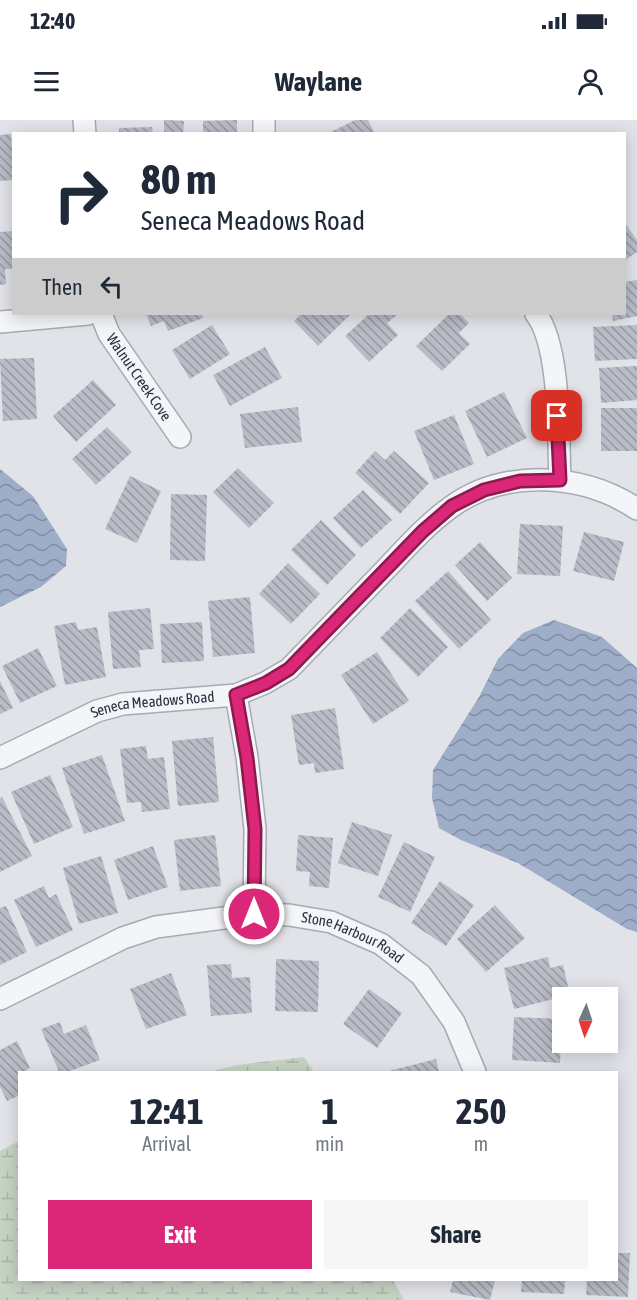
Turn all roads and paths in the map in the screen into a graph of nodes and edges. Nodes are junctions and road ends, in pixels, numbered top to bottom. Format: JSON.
{"nodes":[{"id":1,"x":77,"y":315,"type":"edge"},
{"id":2,"x":101,"y":315,"type":"edge"},
{"id":3,"x":536,"y":315,"type":"edge"},
{"id":4,"x":0,"y":322,"type":"edge"},
{"id":5,"x":180,"y":437,"type":"dead end"},
{"id":6,"x":560,"y":480,"type":"junction"},
{"id":7,"x":637,"y":509,"type":"edge"},
{"id":8,"x":236,"y":695,"type":"junction"},
{"id":9,"x":0,"y":758,"type":"edge"},
{"id":10,"x":254,"y":914,"type":"junction"},
{"id":11,"x":0,"y":999,"type":"edge"},
{"id":12,"x":475,"y":1071,"type":"edge"}],
"edges":[{"from":1,"to":4,"type":"street"},
{"from":2,"to":5,"type":"street","name":"Walnut Creek Cove"},
{"from":3,"to":6,"type":"street"},
{"from":6,"to":7,"type":"street","name":"Seneca Meadows Road"},
{"from":6,"to":8,"type":"street","name":"Seneca Meadows Road"},
{"from":8,"to":9,"type":"street","name":"Seneca Meadows Road"},
{"from":8,"to":10,"type":"street"},
{"from":10,"to":11,"type":"street","name":"Stone Harbour Road"},
{"from":10,"to":12,"type":"street","name":"Stone Harbour Road"}]}
